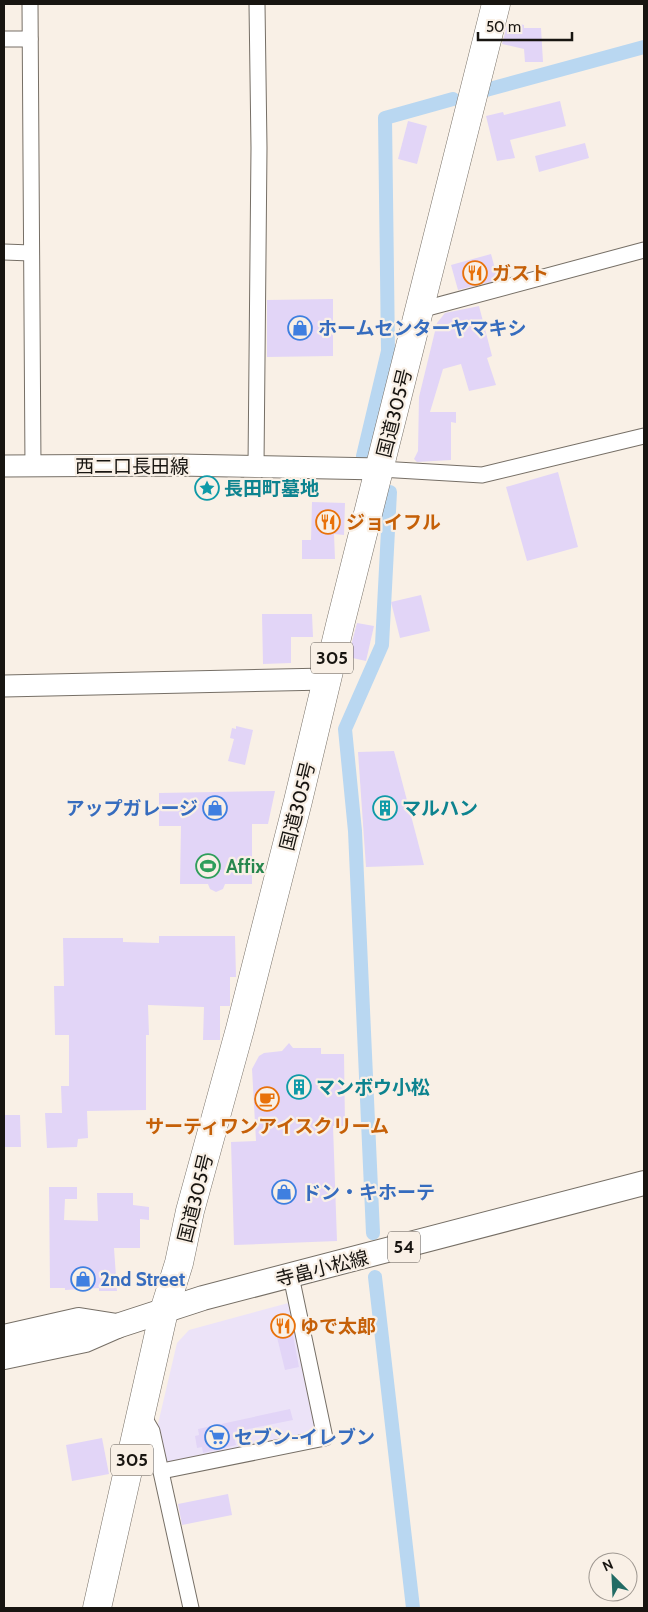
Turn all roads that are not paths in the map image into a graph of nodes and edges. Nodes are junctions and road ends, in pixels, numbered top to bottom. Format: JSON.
{"nodes":[{"id":1,"x":30,"y":4,"type":"edge"},
{"id":2,"x":257,"y":4,"type":"edge"},
{"id":3,"x":496,"y":4,"type":"edge"},
{"id":4,"x":4,"y":39,"type":"edge"},
{"id":5,"x":30,"y":39,"type":"junction"},
{"id":6,"x":644,"y":250,"type":"edge"},
{"id":7,"x":4,"y":252,"type":"edge"},
{"id":8,"x":31,"y":253,"type":"junction"},
{"id":9,"x":420,"y":310,"type":"junction"},
{"id":10,"x":644,"y":436,"type":"edge"},
{"id":11,"x":4,"y":466,"type":"edge"},
{"id":12,"x":256,"y":466,"type":"junction"},
{"id":13,"x":33,"y":467,"type":"junction"},
{"id":14,"x":380,"y":470,"type":"junction"},
{"id":15,"x":327,"y":679,"type":"junction"},
{"id":16,"x":4,"y":686,"type":"edge"},
{"id":17,"x":644,"y":1183,"type":"edge"},
{"id":18,"x":291,"y":1276,"type":"junction"},
{"id":19,"x":164,"y":1311,"type":"junction"},
{"id":20,"x":117,"y":1326,"type":"junction"},
{"id":21,"x":4,"y":1336,"type":"edge"},
{"id":22,"x":4,"y":1357,"type":"edge"},
{"id":23,"x":142,"y":1414,"type":"junction"},
{"id":24,"x":162,"y":1471,"type":"junction"},
{"id":25,"x":97,"y":1608,"type":"edge"},
{"id":26,"x":191,"y":1608,"type":"edge"}],
"edges":[{"from":1,"to":5,"type":"street"},
{"from":2,"to":12,"type":"street"},
{"from":3,"to":9,"type":"highway","name":"国道305号","number":"305"},
{"from":4,"to":5,"type":"street"},
{"from":5,"to":8,"type":"street"},
{"from":6,"to":9,"type":"street"},
{"from":7,"to":8,"type":"street"},
{"from":8,"to":13,"type":"street"},
{"from":9,"to":14,"type":"highway","name":"国道305号","number":"305"},
{"from":10,"to":14,"type":"street"},
{"from":11,"to":13,"type":"main road","name":"西二口長田線"},
{"from":12,"to":13,"type":"main road","name":"西二口長田線"},
{"from":12,"to":14,"type":"main road","name":"西二口長田線"},
{"from":14,"to":15,"type":"highway","name":"国道305号","number":"305"},
{"from":15,"to":16,"type":"main road"},
{"from":15,"to":19,"type":"highway","name":"国道305号","number":"305"},
{"from":17,"to":18,"type":"main road","name":"寺畠小松線","number":"54"},
{"from":18,"to":19,"type":"main road","name":"寺畠小松線","number":"54"},
{"from":18,"to":24,"type":"street"},
{"from":19,"to":20,"type":"main road","name":"寺畠小松線","number":"54"},
{"from":19,"to":23,"type":"highway","name":"国道305号","number":"305"},
{"from":20,"to":21,"type":"main road","name":"寺畠小松線","number":"54"},
{"from":20,"to":22,"type":"main road","name":"寺畠小松線","number":"54"},
{"from":23,"to":24,"type":"street"},
{"from":23,"to":25,"type":"highway","name":"国道305号","number":"305"},
{"from":24,"to":26,"type":"street"}]}
